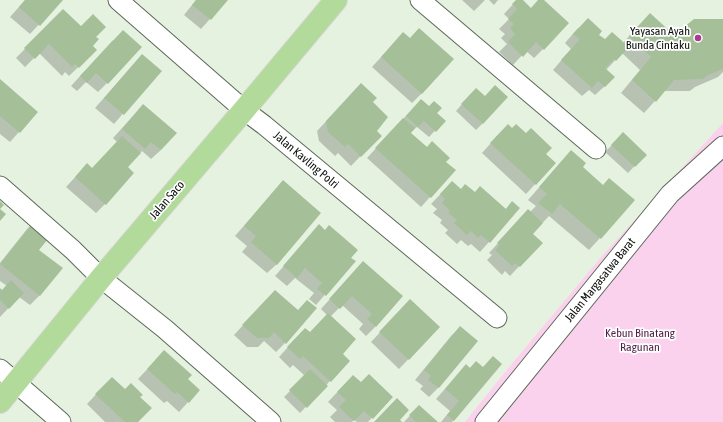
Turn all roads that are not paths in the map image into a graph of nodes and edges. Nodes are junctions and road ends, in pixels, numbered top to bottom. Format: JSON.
{"nodes":[{"id":1,"x":118,"y":0,"type":"edge"},
{"id":2,"x":336,"y":0,"type":"edge"},
{"id":3,"x":420,"y":0,"type":"edge"},
{"id":4,"x":244,"y":110,"type":"junction"},
{"id":5,"x":723,"y":146,"type":"edge"},
{"id":6,"x":596,"y":149,"type":"dead end"},
{"id":7,"x":0,"y":186,"type":"edge"},
{"id":8,"x":101,"y":278,"type":"junction"},
{"id":9,"x":497,"y":318,"type":"dead end"},
{"id":10,"x":7,"y":375,"type":"edge"},
{"id":11,"x":0,"y":402,"type":"edge"},
{"id":12,"x":61,"y":422,"type":"edge"},
{"id":13,"x":271,"y":422,"type":"edge"},
{"id":14,"x":485,"y":422,"type":"edge"}],
"edges":[{"from":1,"to":4,"type":"street","name":"Jalan Kavling Polri"},
{"from":2,"to":4,"type":"main road","name":"Jalan Saco"},
{"from":3,"to":6,"type":"street"},
{"from":4,"to":8,"type":"main road","name":"Jalan Saco"},
{"from":4,"to":9,"type":"street","name":"Jalan Kavling Polri"},
{"from":5,"to":14,"type":"street","name":"Jalan Margasatwa Barat"},
{"from":7,"to":8,"type":"street"},
{"from":8,"to":10,"type":"main road","name":"Jalan Saco"},
{"from":8,"to":13,"type":"street"},
{"from":10,"to":11,"type":"main road","name":"Jalan Saco"},
{"from":10,"to":12,"type":"street"}]}
